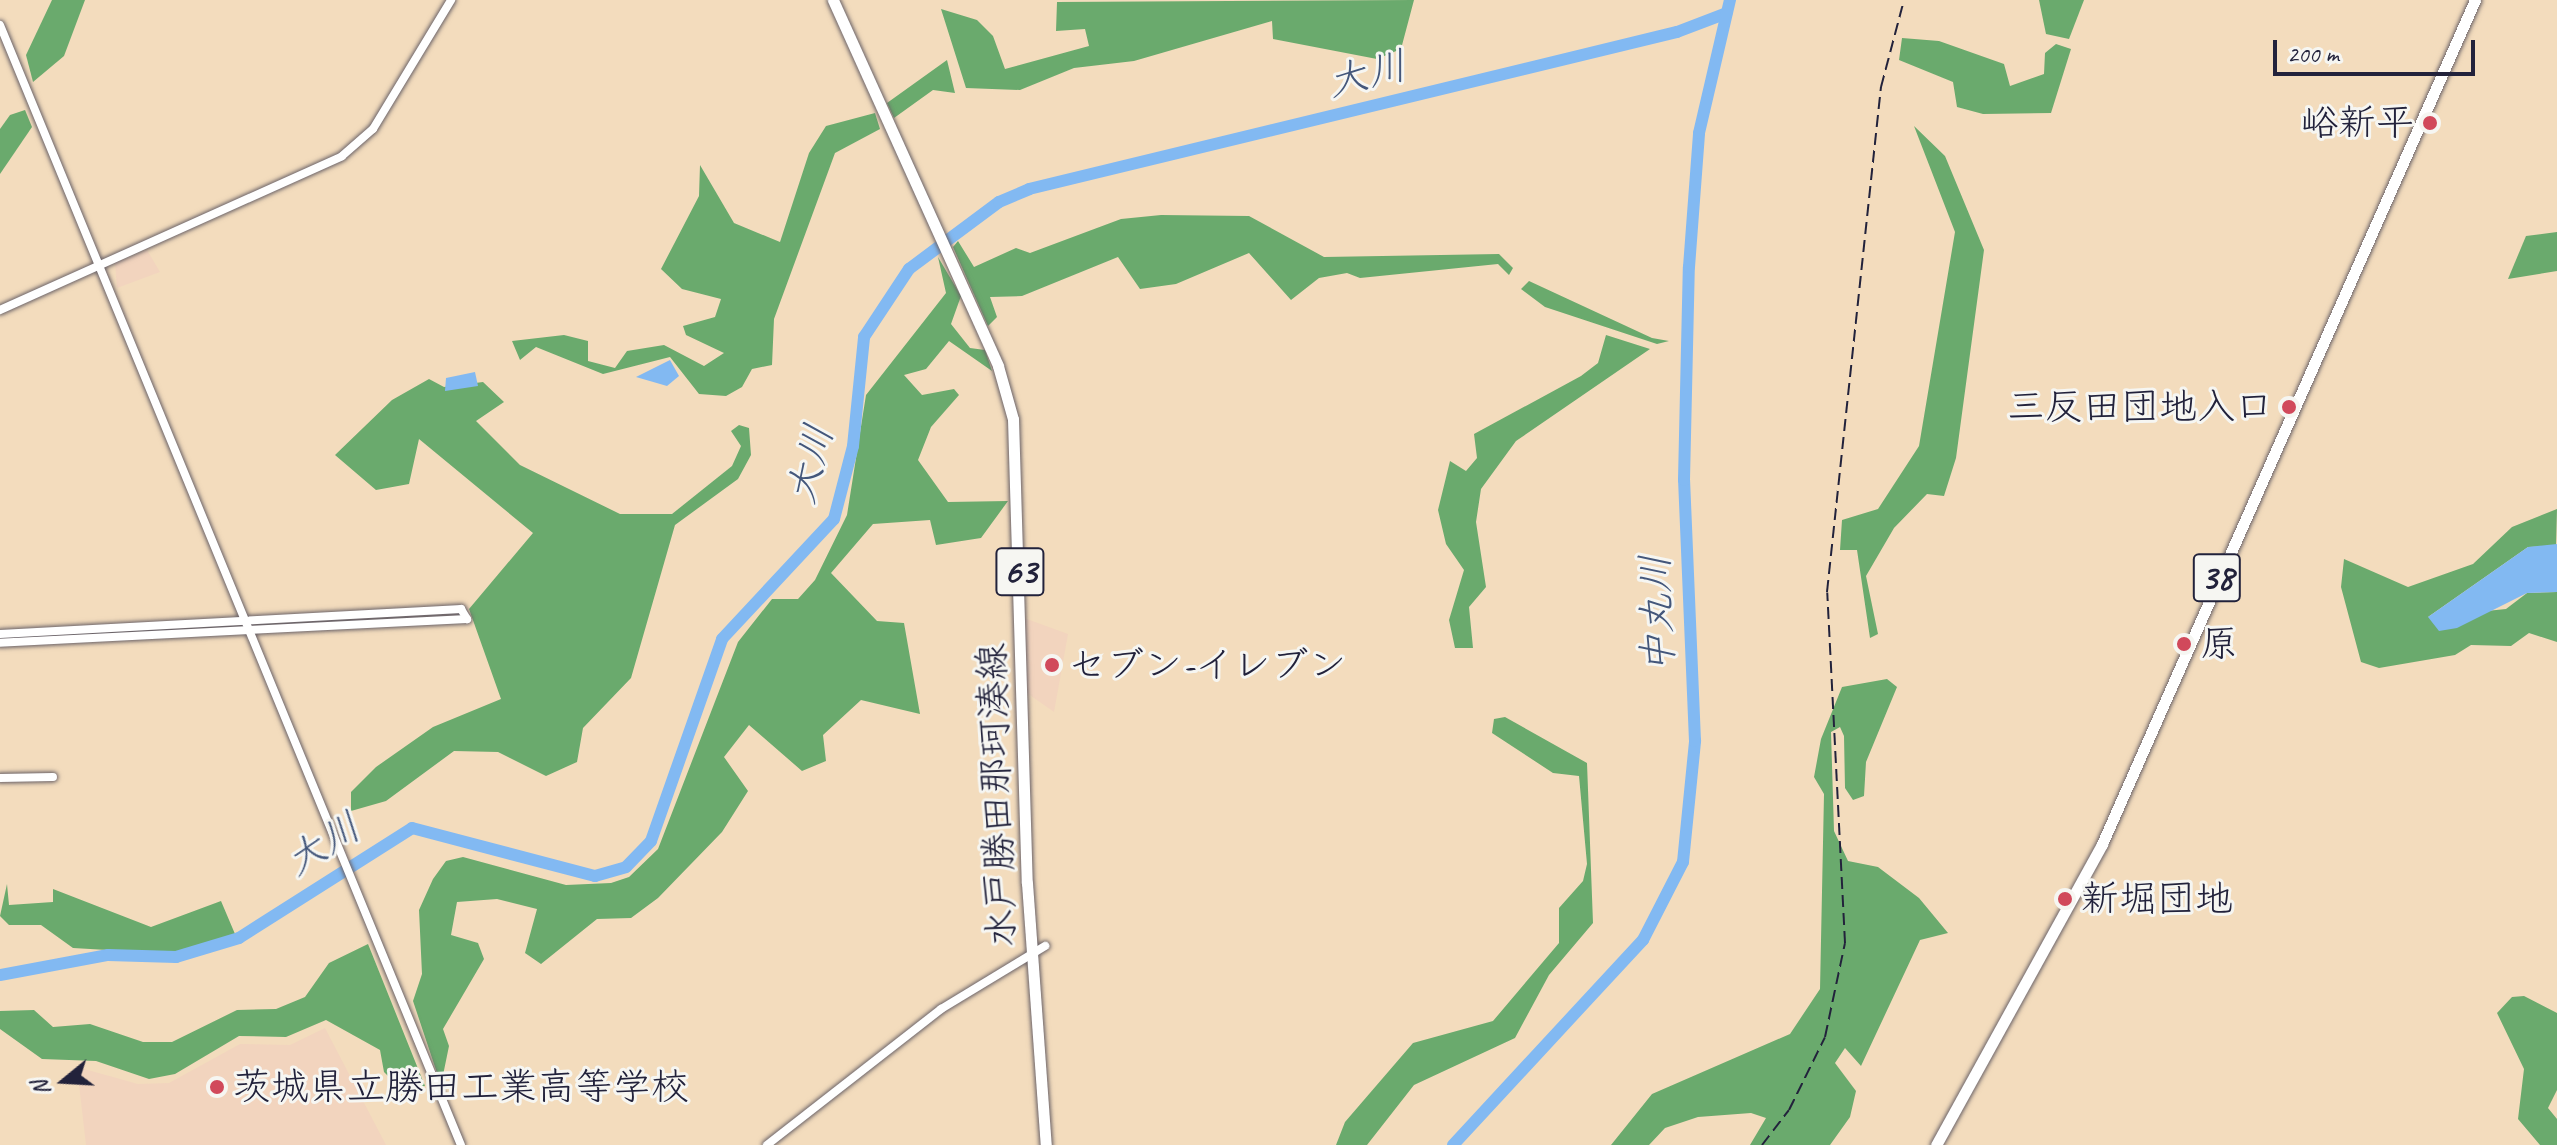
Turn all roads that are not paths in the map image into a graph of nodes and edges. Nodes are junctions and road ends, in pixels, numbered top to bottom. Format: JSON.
{"nodes":[{"id":1,"x":451,"y":0,"type":"edge"},
{"id":2,"x":833,"y":0,"type":"edge"},
{"id":3,"x":2475,"y":0,"type":"edge"},
{"id":4,"x":0,"y":25,"type":"edge"},
{"id":5,"x":4,"y":45,"type":"edge"},
{"id":6,"x":100,"y":264,"type":"junction"},
{"id":7,"x":0,"y":310,"type":"edge"},
{"id":8,"x":248,"y":620,"type":"junction"},
{"id":9,"x":253,"y":632,"type":"junction"},
{"id":10,"x":0,"y":634,"type":"edge"},
{"id":11,"x":0,"y":643,"type":"edge"},
{"id":12,"x":53,"y":777,"type":"dead end"},
{"id":13,"x":0,"y":778,"type":"edge"},
{"id":14,"x":1045,"y":946,"type":"dead end"},
{"id":15,"x":1032,"y":954,"type":"junction"},
{"id":16,"x":461,"y":1145,"type":"edge"},
{"id":17,"x":767,"y":1145,"type":"edge"},
{"id":18,"x":1046,"y":1145,"type":"edge"},
{"id":19,"x":1936,"y":1145,"type":"edge"}],
"edges":[{"from":1,"to":6,"type":"street"},
{"from":2,"to":15,"type":"main road","name":"水戸勝田那珂湊線","number":"63"},
{"from":3,"to":19,"type":"main road","number":"38"},
{"from":4,"to":5,"type":"street"},
{"from":5,"to":6,"type":"street"},
{"from":6,"to":7,"type":"street"},
{"from":6,"to":8,"type":"street"},
{"from":8,"to":9,"type":"street"},
{"from":8,"to":9,"type":"street"},
{"from":8,"to":10,"type":"street"},
{"from":9,"to":11,"type":"street"},
{"from":9,"to":16,"type":"street"},
{"from":12,"to":13,"type":"street"},
{"from":14,"to":15,"type":"street"},
{"from":15,"to":17,"type":"street"},
{"from":15,"to":18,"type":"main road","name":"水戸勝田那珂湊線","number":"63"}]}
